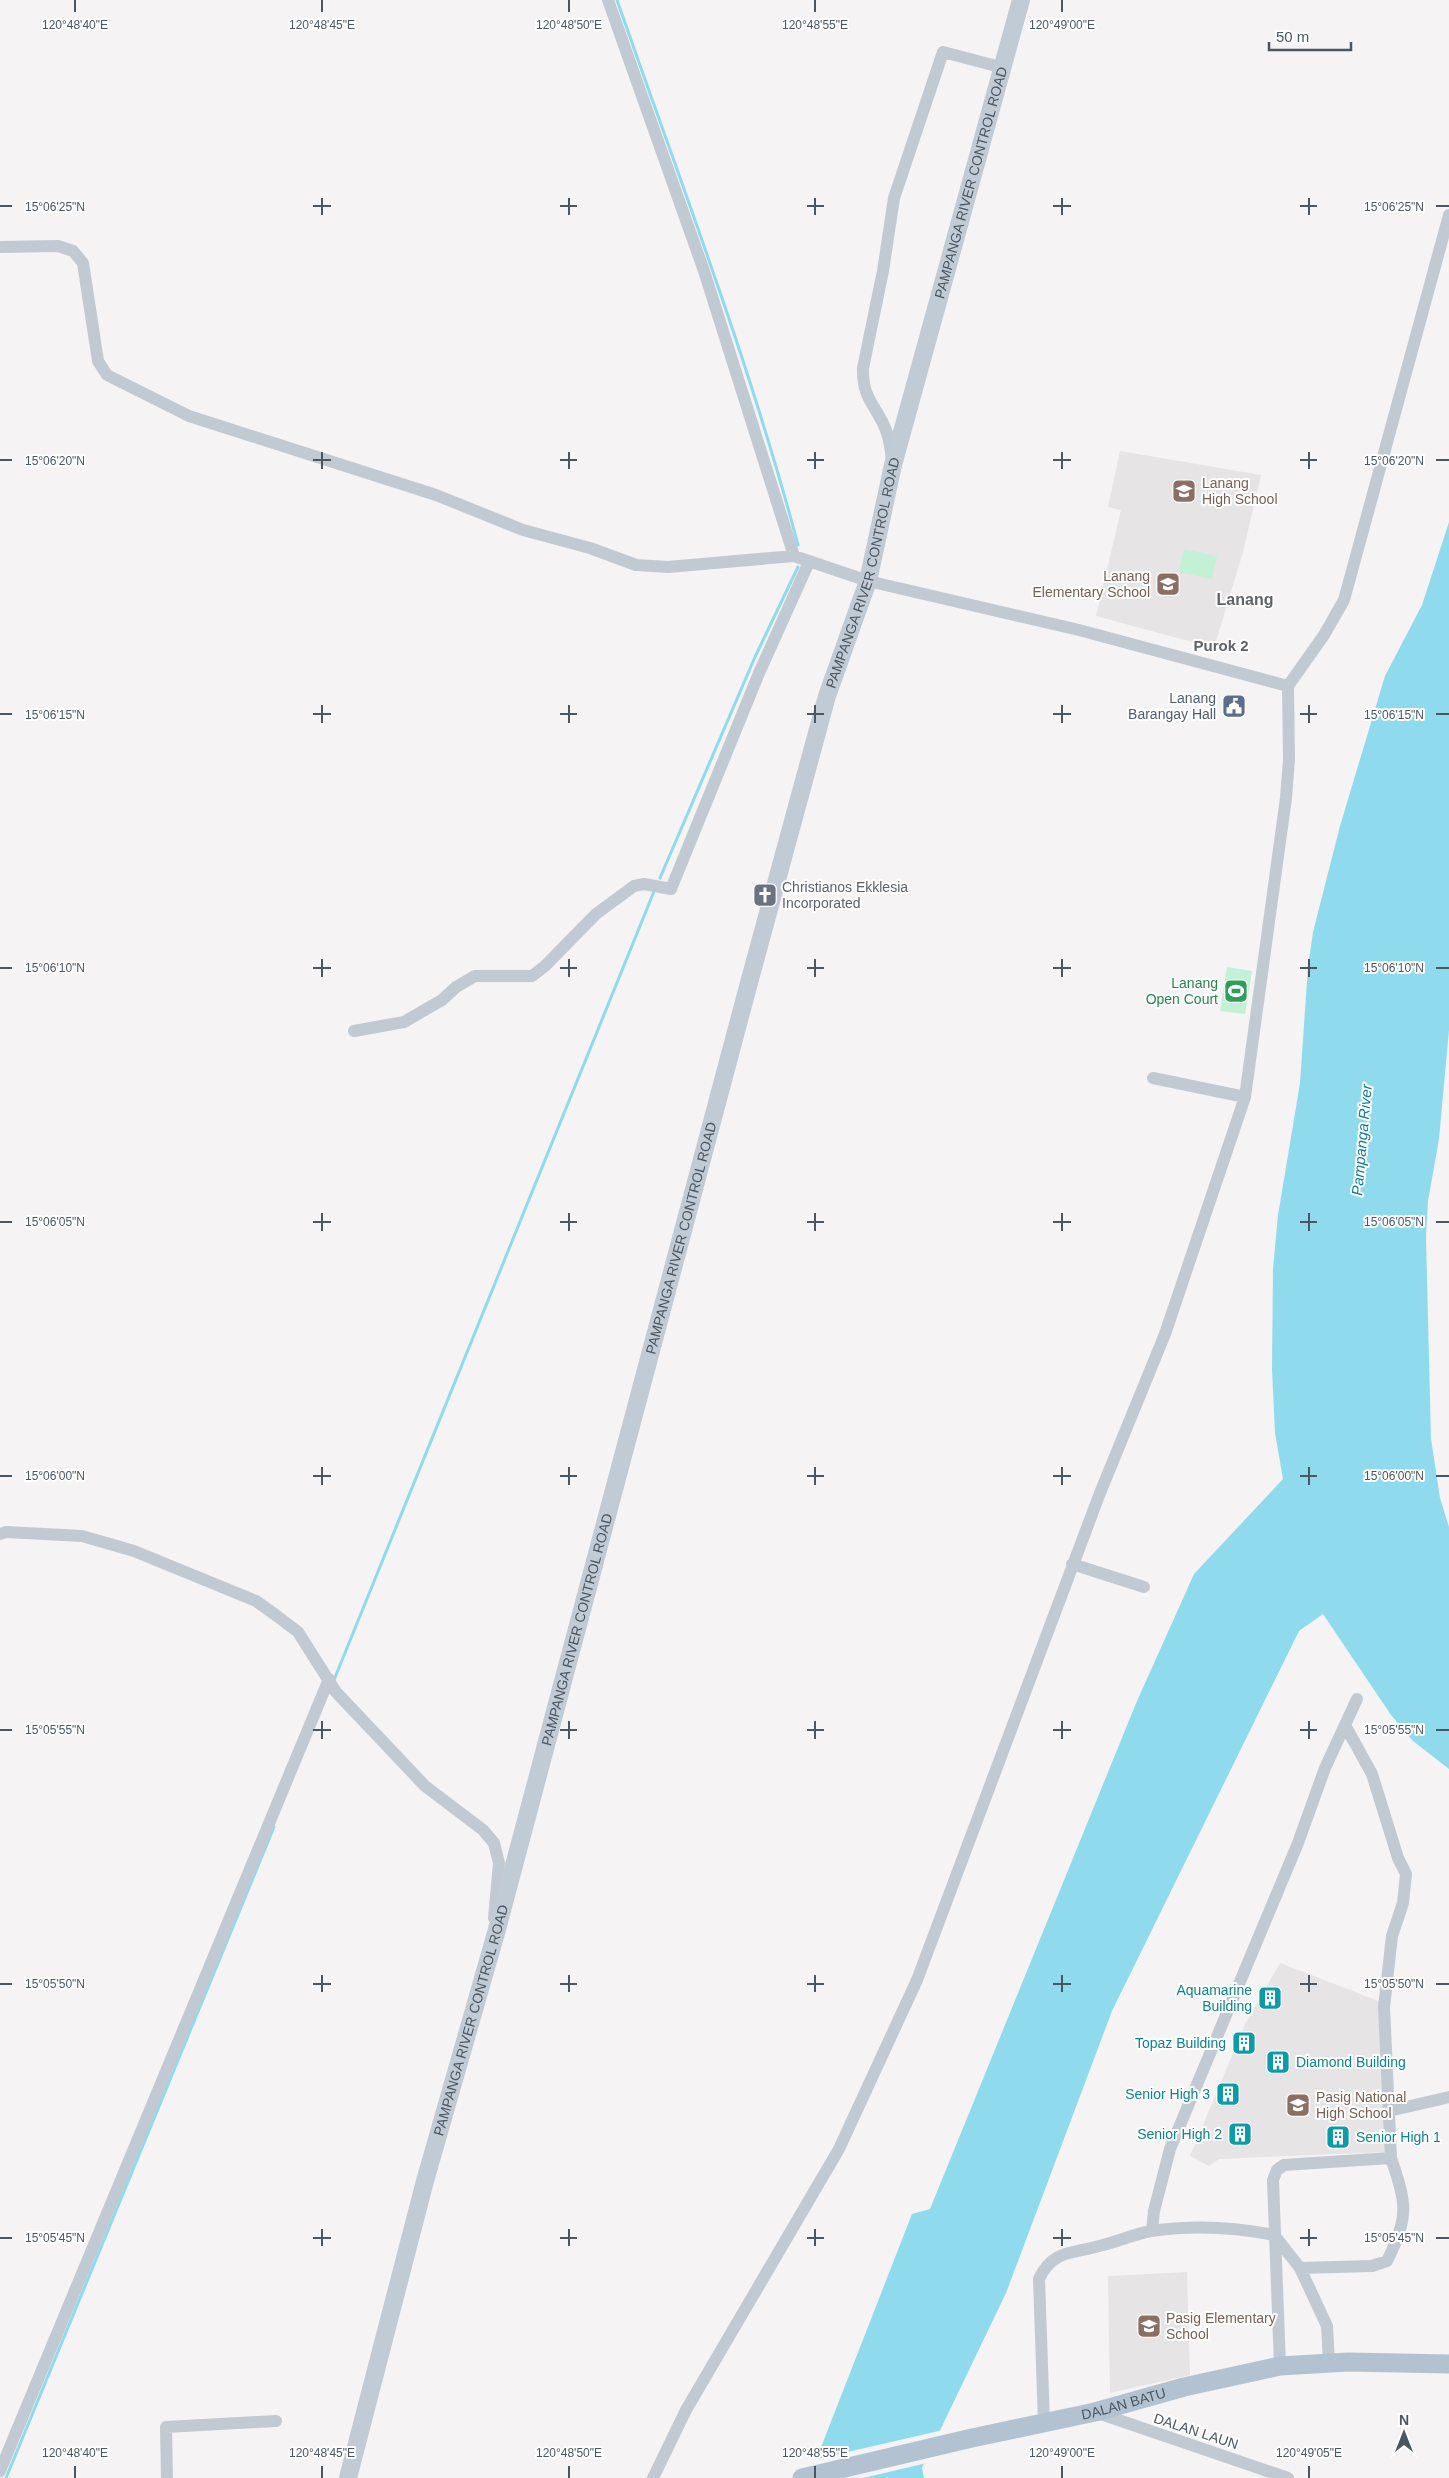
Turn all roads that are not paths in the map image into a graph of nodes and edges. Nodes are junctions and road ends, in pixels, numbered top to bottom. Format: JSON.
{"nodes":[{"id":1,"x":608,"y":0,"type":"edge"},
{"id":2,"x":1021,"y":0,"type":"edge"},
{"id":3,"x":1004,"y":68,"type":"junction"},
{"id":4,"x":1449,"y":215,"type":"edge"},
{"id":5,"x":0,"y":247,"type":"edge"},
{"id":6,"x":893,"y":465,"type":"junction"},
{"id":7,"x":794,"y":556,"type":"junction"},
{"id":8,"x":809,"y":562,"type":"junction"},
{"id":9,"x":868,"y":581,"type":"junction"},
{"id":10,"x":1288,"y":686,"type":"junction"},
{"id":11,"x":354,"y":1031,"type":"dead end"},
{"id":12,"x":1153,"y":1078,"type":"dead end"},
{"id":13,"x":1245,"y":1097,"type":"junction"},
{"id":14,"x":0,"y":1534,"type":"edge"},
{"id":15,"x":1072,"y":1564,"type":"junction"},
{"id":16,"x":1144,"y":1587,"type":"dead end"},
{"id":17,"x":332,"y":1685,"type":"junction"},
{"id":18,"x":1357,"y":1699,"type":"dead end"},
{"id":19,"x":1346,"y":1727,"type":"junction"},
{"id":20,"x":496,"y":1933,"type":"junction"},
{"id":21,"x":1449,"y":2097,"type":"edge"},
{"id":22,"x":1389,"y":2111,"type":"junction"},
{"id":23,"x":1391,"y":2158,"type":"junction"},
{"id":24,"x":1152,"y":2231,"type":"junction"},
{"id":25,"x":1274,"y":2235,"type":"junction"},
{"id":26,"x":1300,"y":2268,"type":"junction"},
{"id":27,"x":1329,"y":2363,"type":"junction"},
{"id":28,"x":1449,"y":2364,"type":"edge"},
{"id":29,"x":1280,"y":2366,"type":"junction"},
{"id":30,"x":1095,"y":2412,"type":"junction"},
{"id":31,"x":276,"y":2421,"type":"dead end"},
{"id":32,"x":1044,"y":2423,"type":"junction"},
{"id":33,"x":0,"y":2471,"type":"edge"},
{"id":34,"x":167,"y":2478,"type":"edge"},
{"id":35,"x":348,"y":2478,"type":"edge"},
{"id":36,"x":654,"y":2478,"type":"edge"},
{"id":37,"x":802,"y":2478,"type":"edge"},
{"id":38,"x":1288,"y":2478,"type":"edge"}],
"edges":[{"from":1,"to":7,"type":"street"},
{"from":2,"to":3,"type":"main road","name":"PAMPANGA RIVER CONTROL ROAD"},
{"from":3,"to":6,"type":"main road","name":"PAMPANGA RIVER CONTROL ROAD"},
{"from":3,"to":6,"type":"street"},
{"from":4,"to":10,"type":"street"},
{"from":5,"to":7,"type":"street"},
{"from":6,"to":9,"type":"main road","name":"PAMPANGA RIVER CONTROL ROAD"},
{"from":7,"to":8,"type":"street"},
{"from":8,"to":9,"type":"street"},
{"from":8,"to":11,"type":"street"},
{"from":9,"to":10,"type":"street"},
{"from":9,"to":20,"type":"main road","name":"PAMPANGA RIVER CONTROL ROAD"},
{"from":10,"to":13,"type":"street"},
{"from":12,"to":13,"type":"street"},
{"from":13,"to":15,"type":"street"},
{"from":14,"to":17,"type":"street"},
{"from":15,"to":16,"type":"street"},
{"from":15,"to":36,"type":"street"},
{"from":17,"to":20,"type":"street"},
{"from":17,"to":33,"type":"street"},
{"from":18,"to":19,"type":"street"},
{"from":19,"to":22,"type":"street"},
{"from":19,"to":24,"type":"street"},
{"from":20,"to":35,"type":"main road","name":"PAMPANGA RIVER CONTROL ROAD"},
{"from":21,"to":22,"type":"street"},
{"from":22,"to":23,"type":"street"},
{"from":23,"to":25,"type":"street"},
{"from":23,"to":26,"type":"street"},
{"from":24,"to":25,"type":"street"},
{"from":24,"to":32,"type":"street"},
{"from":25,"to":26,"type":"street"},
{"from":25,"to":29,"type":"street"},
{"from":26,"to":27,"type":"street"},
{"from":27,"to":28,"type":"main road","name":"DALAN BATU"},
{"from":27,"to":29,"type":"main road","name":"DALAN BATU"},
{"from":29,"to":30,"type":"main road","name":"DALAN BATU"},
{"from":30,"to":32,"type":"main road","name":"DALAN BATU"},
{"from":30,"to":38,"type":"street","name":"DALAN LAUN"},
{"from":31,"to":34,"type":"street"},
{"from":32,"to":37,"type":"main road","name":"DALAN BATU"}]}
